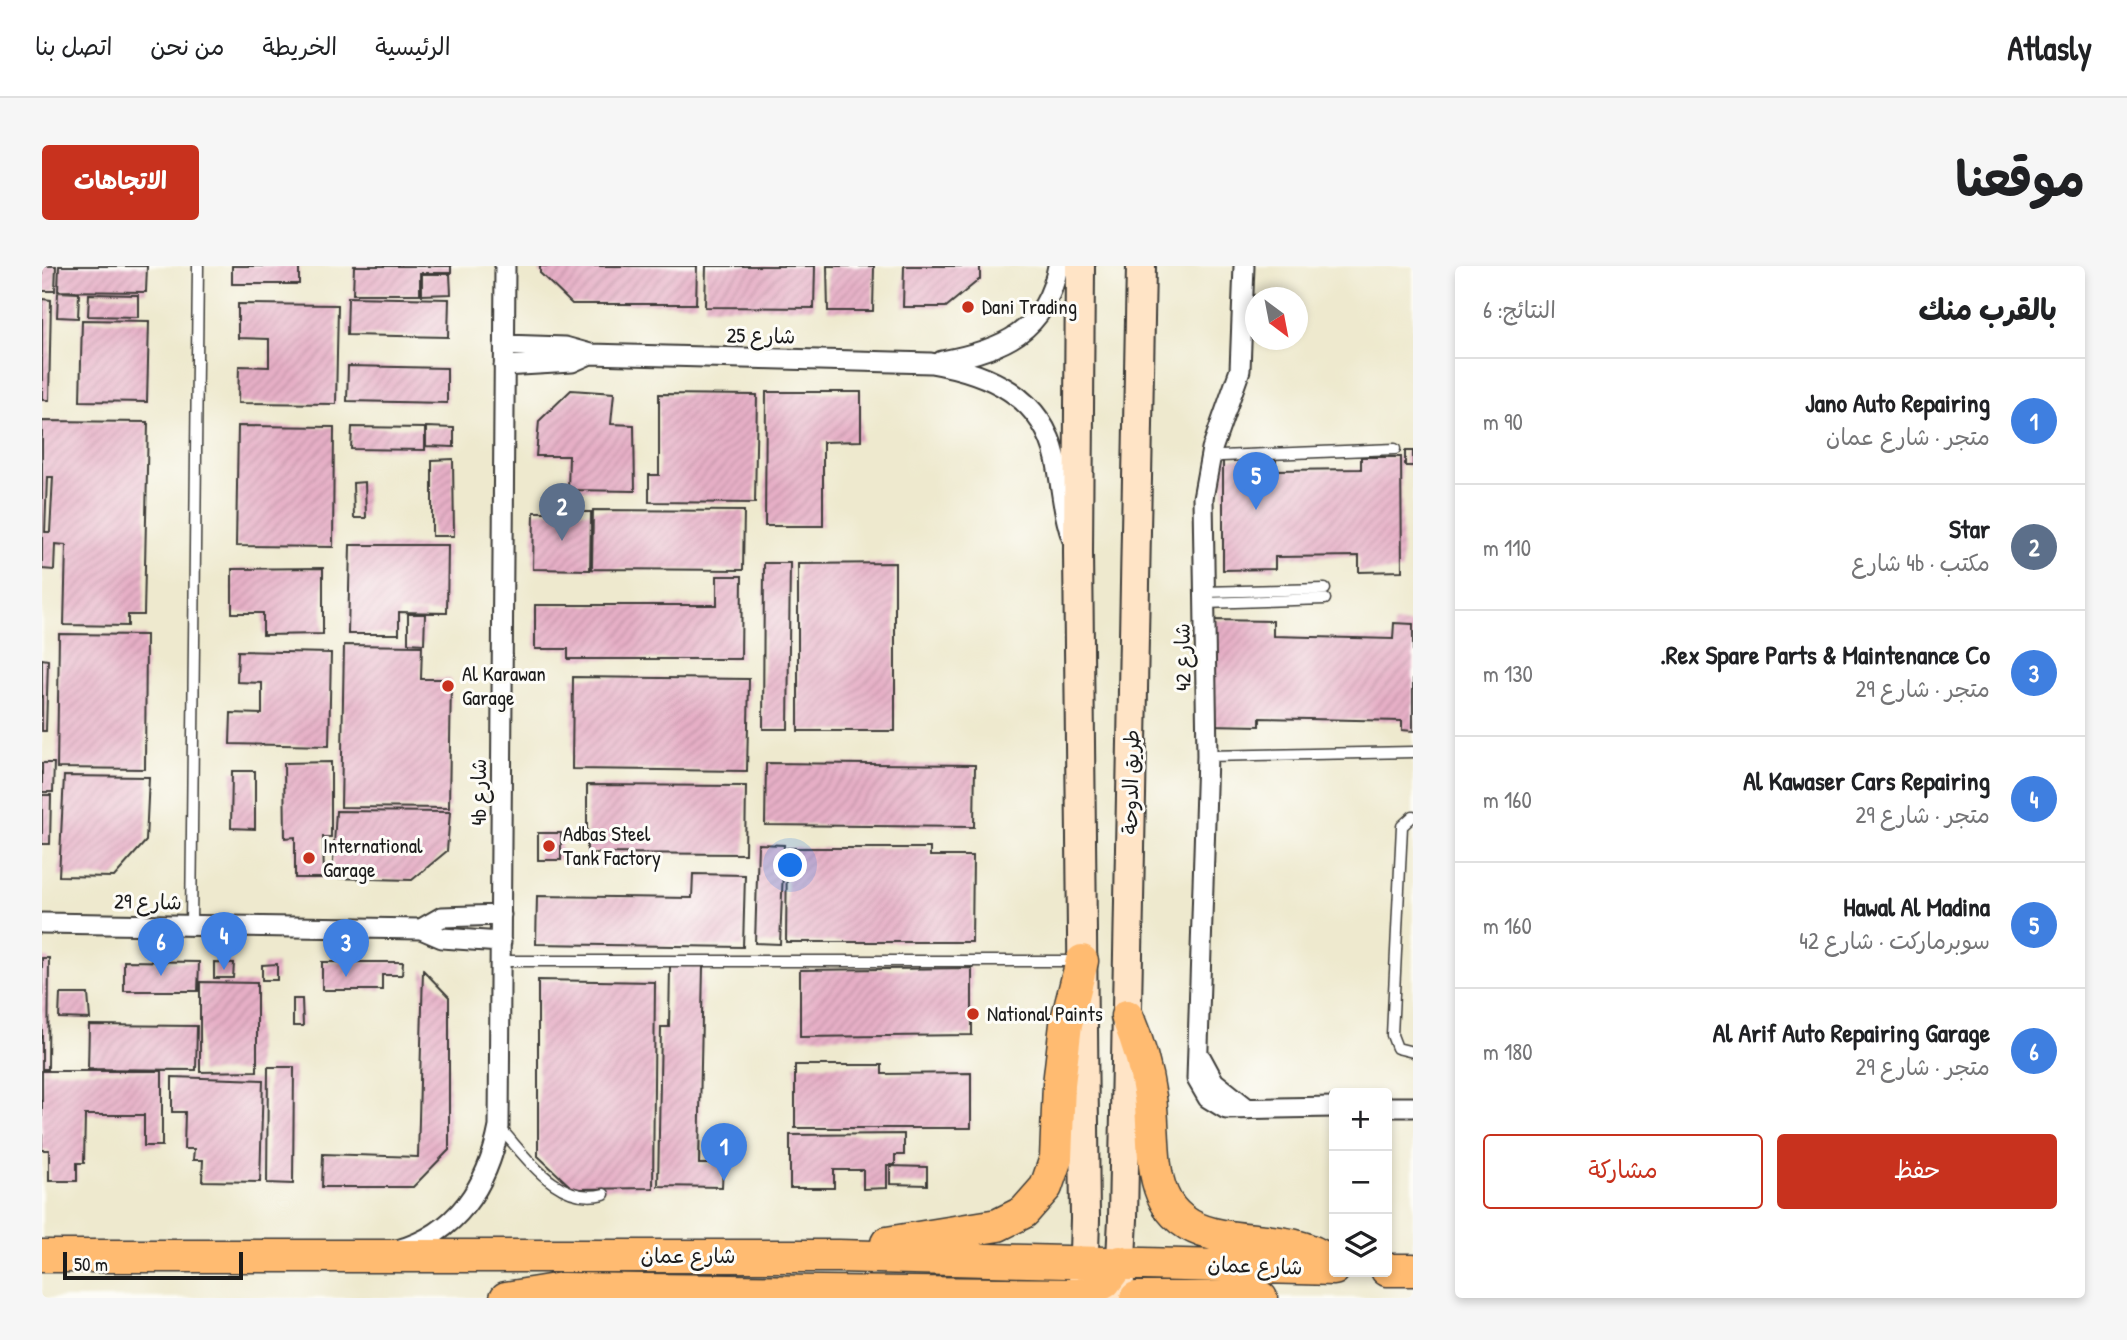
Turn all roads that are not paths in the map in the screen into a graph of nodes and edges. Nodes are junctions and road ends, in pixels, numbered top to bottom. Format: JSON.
{"nodes":[{"id":1,"x":198,"y":266,"type":"edge"},
{"id":2,"x":505,"y":266,"type":"edge"},
{"id":3,"x":1058,"y":266,"type":"edge"},
{"id":4,"x":1080,"y":266,"type":"edge"},
{"id":5,"x":1141,"y":266,"type":"edge"},
{"id":6,"x":1244,"y":266,"type":"edge"},
{"id":7,"x":504,"y":345,"type":"junction"},
{"id":8,"x":590,"y":355,"type":"junction"},
{"id":9,"x":931,"y":363,"type":"junction"},
{"id":10,"x":504,"y":366,"type":"junction"},
{"id":11,"x":1395,"y":449,"type":"dead end"},
{"id":12,"x":1208,"y":460,"type":"junction"},
{"id":13,"x":1077,"y":552,"type":"junction"},
{"id":14,"x":1325,"y":594,"type":"dead end"},
{"id":15,"x":1204,"y":597,"type":"junction"},
{"id":16,"x":1413,"y":752,"type":"edge"},
{"id":17,"x":1207,"y":756,"type":"junction"},
{"id":18,"x":1413,"y":816,"type":"edge"},
{"id":19,"x":501,"y":915,"type":"junction"},
{"id":20,"x":42,"y":923,"type":"edge"},
{"id":21,"x":191,"y":925,"type":"junction"},
{"id":22,"x":421,"y":929,"type":"junction"},
{"id":23,"x":500,"y":951,"type":"junction"},
{"id":24,"x":1082,"y":961,"type":"junction"},
{"id":25,"x":1127,"y":1016,"type":"junction"},
{"id":26,"x":1413,"y":1052,"type":"edge"},
{"id":27,"x":1329,"y":1107,"type":"edge"},
{"id":28,"x":1392,"y":1107,"type":"edge"},
{"id":29,"x":1413,"y":1107,"type":"edge"},
{"id":30,"x":499,"y":1127,"type":"junction"},
{"id":31,"x":604,"y":1194,"type":"dead end"},
{"id":32,"x":42,"y":1256,"type":"edge"},
{"id":33,"x":377,"y":1256,"type":"junction"},
{"id":34,"x":838,"y":1256,"type":"junction"},
{"id":35,"x":1084,"y":1261,"type":"junction"},
{"id":36,"x":1120,"y":1262,"type":"junction"},
{"id":37,"x":1329,"y":1262,"type":"edge"},
{"id":38,"x":1329,"y":1267,"type":"edge"},
{"id":39,"x":1392,"y":1270,"type":"edge"},
{"id":40,"x":1413,"y":1270,"type":"edge"},
{"id":41,"x":1082,"y":1296,"type":"edge"},
{"id":42,"x":506,"y":1298,"type":"edge"},
{"id":43,"x":1119,"y":1298,"type":"edge"},
{"id":44,"x":1136,"y":1298,"type":"edge"},
{"id":45,"x":1261,"y":1298,"type":"edge"}],
"edges":[{"from":1,"to":21,"type":"lane"},
{"from":2,"to":7,"type":"street","name":"4b شارع"},
{"from":3,"to":9,"type":"street","name":"شارع 25"},
{"from":4,"to":13,"type":"main road"},
{"from":5,"to":25,"type":"main road","name":"طريق الدوحة"},
{"from":6,"to":12,"type":"street","name":"شارع 42"},
{"from":7,"to":8,"type":"street","name":"شارع 25"},
{"from":7,"to":10,"type":"street","name":"4b شارع"},
{"from":8,"to":9,"type":"street","name":"شارع 25"},
{"from":8,"to":10,"type":"street","name":"شارع 25"},
{"from":9,"to":13,"type":"street","name":"شارع 25"},
{"from":10,"to":19,"type":"street","name":"4b شارع"},
{"from":11,"to":12,"type":"lane"},
{"from":12,"to":15,"type":"street","name":"شارع 42"},
{"from":13,"to":24,"type":"main road"},
{"from":14,"to":15,"type":"lane"},
{"from":15,"to":17,"type":"street","name":"شارع 42"},
{"from":16,"to":17,"type":"lane"},
{"from":17,"to":27,"type":"street","name":"شارع 42"},
{"from":18,"to":26,"type":"lane"},
{"from":19,"to":22,"type":"street","name":"شارع 29"},
{"from":19,"to":23,"type":"street","name":"4b شارع"},
{"from":20,"to":21,"type":"street","name":"شارع 29"},
{"from":21,"to":22,"type":"street","name":"شارع 29"},
{"from":22,"to":23,"type":"street","name":"شارع 29"},
{"from":23,"to":24,"type":"lane"},
{"from":23,"to":30,"type":"street","name":"4b شارع"},
{"from":24,"to":34,"type":"main road"},
{"from":24,"to":35,"type":"main road"},
{"from":25,"to":36,"type":"main road","name":"طريق الدوحة"},
{"from":25,"to":37,"type":"main road"},
{"from":28,"to":29,"type":"street"},
{"from":30,"to":31,"type":"lane"},
{"from":30,"to":33,"type":"street","name":"4b شارع"},
{"from":32,"to":33,"type":"main road","name":"شارع عمان"},
{"from":33,"to":34,"type":"main road","name":"شارع عمان"},
{"from":34,"to":35,"type":"main road","name":"شارع عمان"},
{"from":35,"to":36,"type":"main road","name":"شارع عمان"},
{"from":35,"to":41,"type":"main road"},
{"from":36,"to":38,"type":"main road","name":"شارع عمان"},
{"from":36,"to":41,"type":"main road"},
{"from":36,"to":43,"type":"main road","name":"طريق الدوحة"},
{"from":39,"to":40,"type":"main road"},
{"from":41,"to":42,"type":"main road"},
{"from":44,"to":45,"type":"main road"}]}
